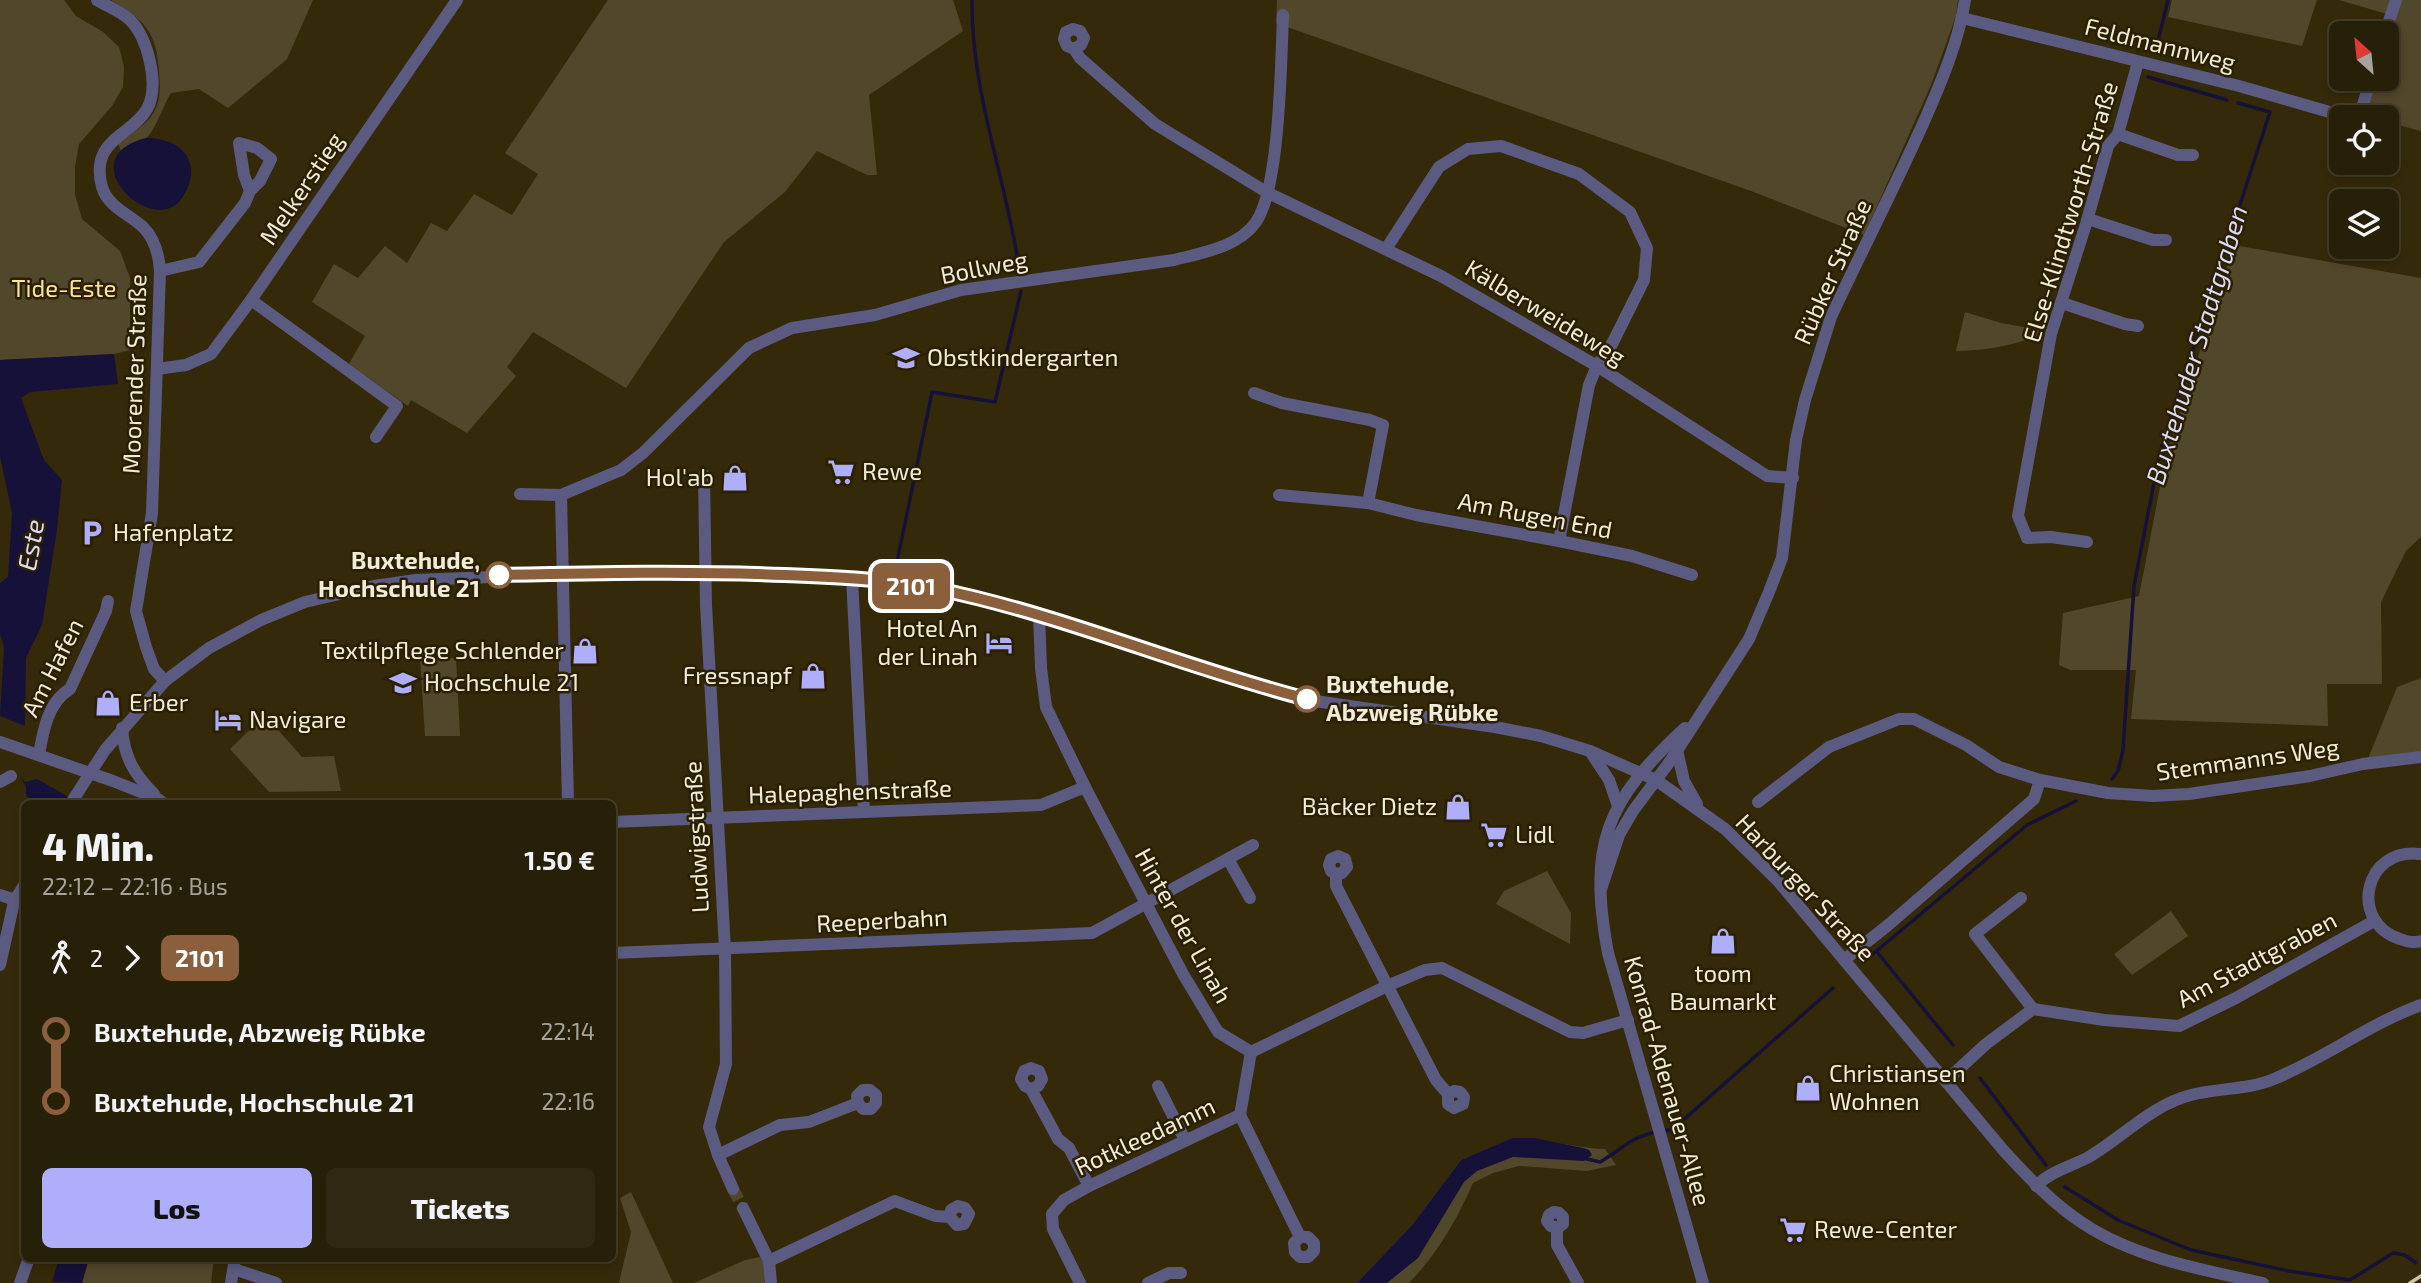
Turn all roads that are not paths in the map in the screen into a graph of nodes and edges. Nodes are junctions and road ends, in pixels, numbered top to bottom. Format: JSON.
{"nodes":[{"id":1,"x":97,"y":0,"type":"edge"},
{"id":2,"x":457,"y":0,"type":"edge"},
{"id":3,"x":1965,"y":0,"type":"edge"},
{"id":4,"x":2396,"y":0,"type":"edge"},
{"id":5,"x":1283,"y":15,"type":"dead end"},
{"id":6,"x":1962,"y":18,"type":"junction"},
{"id":7,"x":2389,"y":21,"type":"edge"},
{"id":8,"x":1074,"y":49,"type":"dead end"},
{"id":9,"x":2138,"y":62,"type":"junction"},
{"id":10,"x":2329,"y":112,"type":"edge"},
{"id":11,"x":2118,"y":134,"type":"junction"},
{"id":12,"x":2193,"y":155,"type":"dead end"},
{"id":13,"x":250,"y":191,"type":"dead end"},
{"id":14,"x":1268,"y":193,"type":"junction"},
{"id":15,"x":2088,"y":219,"type":"junction"},
{"id":16,"x":2166,"y":240,"type":"dead end"},
{"id":17,"x":1386,"y":250,"type":"junction"},
{"id":18,"x":160,"y":271,"type":"junction"},
{"id":19,"x":251,"y":300,"type":"junction"},
{"id":20,"x":2062,"y":303,"type":"junction"},
{"id":21,"x":2137,"y":326,"type":"dead end"},
{"id":22,"x":1597,"y":366,"type":"junction"},
{"id":23,"x":157,"y":369,"type":"junction"},
{"id":24,"x":1254,"y":393,"type":"dead end"},
{"id":25,"x":376,"y":437,"type":"dead end"},
{"id":26,"x":704,"y":475,"type":"dead end"},
{"id":27,"x":1793,"y":478,"type":"junction"},
{"id":28,"x":520,"y":494,"type":"dead end"},
{"id":29,"x":561,"y":495,"type":"junction"},
{"id":30,"x":1279,"y":495,"type":"dead end"},
{"id":31,"x":1368,"y":503,"type":"junction"},
{"id":32,"x":1559,"y":541,"type":"junction"},
{"id":33,"x":2087,"y":542,"type":"dead end"},
{"id":34,"x":705,"y":572,"type":"junction"},
{"id":35,"x":563,"y":573,"type":"junction"},
{"id":36,"x":1692,"y":575,"type":"dead end"},
{"id":37,"x":852,"y":578,"type":"junction"},
{"id":38,"x":108,"y":601,"type":"dead end"},
{"id":39,"x":1039,"y":614,"type":"junction"},
{"id":40,"x":165,"y":681,"type":"junction"},
{"id":41,"x":1696,"y":718,"type":"junction"},
{"id":42,"x":122,"y":728,"type":"junction"},
{"id":43,"x":0,"y":742,"type":"edge"},
{"id":44,"x":1677,"y":750,"type":"junction"},
{"id":45,"x":1590,"y":751,"type":"junction"},
{"id":46,"x":39,"y":755,"type":"junction"},
{"id":47,"x":2421,"y":757,"type":"edge"},
{"id":48,"x":90,"y":772,"type":"junction"},
{"id":49,"x":1641,"y":773,"type":"junction"},
{"id":50,"x":1656,"y":780,"type":"junction"},
{"id":51,"x":2040,"y":780,"type":"junction"},
{"id":52,"x":1085,"y":787,"type":"junction"},
{"id":53,"x":74,"y":799,"type":"edge"},
{"id":54,"x":158,"y":800,"type":"edge"},
{"id":55,"x":159,"y":800,"type":"edge"},
{"id":56,"x":568,"y":800,"type":"edge"},
{"id":57,"x":1758,"y":802,"type":"dead end"},
{"id":58,"x":1618,"y":806,"type":"junction"},
{"id":59,"x":1702,"y":810,"type":"junction"},
{"id":60,"x":864,"y":813,"type":"junction"},
{"id":61,"x":717,"y":818,"type":"junction"},
{"id":62,"x":616,"y":822,"type":"edge"},
{"id":63,"x":1253,"y":845,"type":"dead end"},
{"id":64,"x":2421,"y":854,"type":"edge"},
{"id":65,"x":1228,"y":859,"type":"junction"},
{"id":66,"x":1336,"y":874,"type":"dead end"},
{"id":67,"x":1601,"y":889,"type":"junction"},
{"id":68,"x":0,"y":895,"type":"edge"},
{"id":69,"x":21,"y":895,"type":"edge"},
{"id":70,"x":21,"y":896,"type":"edge"},
{"id":71,"x":1250,"y":898,"type":"dead end"},
{"id":72,"x":2021,"y":898,"type":"dead end"},
{"id":73,"x":1146,"y":905,"type":"junction"},
{"id":74,"x":2374,"y":921,"type":"junction"},
{"id":75,"x":2421,"y":941,"type":"edge"},
{"id":76,"x":725,"y":949,"type":"junction"},
{"id":77,"x":616,"y":953,"type":"edge"},
{"id":78,"x":1844,"y":960,"type":"junction"},
{"id":79,"x":0,"y":965,"type":"edge"},
{"id":80,"x":1387,"y":986,"type":"junction"},
{"id":81,"x":2421,"y":1005,"type":"edge"},
{"id":82,"x":2033,"y":1009,"type":"junction"},
{"id":83,"x":1628,"y":1020,"type":"junction"},
{"id":84,"x":1251,"y":1052,"type":"junction"},
{"id":85,"x":1947,"y":1080,"type":"junction"},
{"id":86,"x":1158,"y":1086,"type":"dead end"},
{"id":87,"x":1031,"y":1089,"type":"dead end"},
{"id":88,"x":1448,"y":1094,"type":"dead end"},
{"id":89,"x":858,"y":1103,"type":"dead end"},
{"id":90,"x":1240,"y":1115,"type":"junction"},
{"id":91,"x":1185,"y":1140,"type":"junction"},
{"id":92,"x":718,"y":1155,"type":"junction"},
{"id":93,"x":1089,"y":1186,"type":"junction"},
{"id":94,"x":2036,"y":1186,"type":"junction"},
{"id":95,"x":733,"y":1189,"type":"tunnel mouth"},
{"id":96,"x":743,"y":1208,"type":"tunnel mouth"},
{"id":97,"x":950,"y":1217,"type":"dead end"},
{"id":98,"x":1557,"y":1228,"type":"dead end"},
{"id":99,"x":1300,"y":1237,"type":"dead end"},
{"id":100,"x":769,"y":1261,"type":"junction"},
{"id":101,"x":28,"y":1262,"type":"edge"},
{"id":102,"x":234,"y":1264,"type":"edge"},
{"id":103,"x":1181,"y":1273,"type":"dead end"},
{"id":104,"x":20,"y":1283,"type":"edge"},
{"id":105,"x":231,"y":1283,"type":"edge"},
{"id":106,"x":275,"y":1283,"type":"edge"},
{"id":107,"x":771,"y":1283,"type":"edge"},
{"id":108,"x":1080,"y":1283,"type":"edge"},
{"id":109,"x":1148,"y":1283,"type":"edge"},
{"id":110,"x":1578,"y":1283,"type":"edge"},
{"id":111,"x":1703,"y":1283,"type":"edge"},
{"id":112,"x":2263,"y":1283,"type":"edge"}],
"edges":[{"from":1,"to":18,"type":"street","name":"Moorender Straße"},
{"from":2,"to":19,"type":"street","name":"Melkerstieg"},
{"from":3,"to":6,"type":"street","name":"Rübker Straße"},
{"from":4,"to":7,"type":"street"},
{"from":5,"to":14,"type":"street","name":"Bollweg"},
{"from":6,"to":9,"type":"street","name":"Feldmannweg"},
{"from":6,"to":27,"type":"street","name":"Rübker Straße"},
{"from":8,"to":14,"type":"street","name":"Kälberweideweg"},
{"from":9,"to":10,"type":"street","name":"Feldmannweg"},
{"from":9,"to":11,"type":"street","name":"Else-Klindtworth-Straße"},
{"from":11,"to":12,"type":"street"},
{"from":11,"to":15,"type":"street","name":"Else-Klindtworth-Straße"},
{"from":13,"to":18,"type":"street"},
{"from":14,"to":17,"type":"street","name":"Kälberweideweg"},
{"from":14,"to":29,"type":"street","name":"Bollweg"},
{"from":15,"to":16,"type":"street"},
{"from":15,"to":20,"type":"street","name":"Else-Klindtworth-Straße"},
{"from":17,"to":22,"type":"street","name":"Kälberweideweg"},
{"from":17,"to":22,"type":"street"},
{"from":18,"to":23,"type":"street","name":"Moorender Straße"},
{"from":19,"to":23,"type":"street","name":"Melkerstieg"},
{"from":19,"to":25,"type":"street"},
{"from":20,"to":21,"type":"street"},
{"from":20,"to":33,"type":"street","name":"Else-Klindtworth-Straße"},
{"from":22,"to":27,"type":"street","name":"Kälberweideweg"},
{"from":22,"to":32,"type":"street"},
{"from":23,"to":40,"type":"street","name":"Moorender Straße"},
{"from":24,"to":31,"type":"street"},
{"from":26,"to":34,"type":"street","name":"Ludwigstraße"},
{"from":27,"to":41,"type":"street","name":"Rübker Straße"},
{"from":28,"to":29,"type":"street","name":"Bollweg"},
{"from":29,"to":35,"type":"street"},
{"from":30,"to":31,"type":"street","name":"Am Rugen End"},
{"from":31,"to":32,"type":"street","name":"Am Rugen End"},
{"from":32,"to":36,"type":"street","name":"Am Rugen End"},
{"from":34,"to":35,"type":"street","name":"Harburger Straße"},
{"from":34,"to":37,"type":"street","name":"Harburger Straße"},
{"from":34,"to":61,"type":"street","name":"Ludwigstraße"},
{"from":35,"to":40,"type":"street","name":"Harburger Straße"},
{"from":35,"to":56,"type":"street"},
{"from":37,"to":39,"type":"street","name":"Harburger Straße"},
{"from":37,"to":60,"type":"street"},
{"from":38,"to":46,"type":"street","name":"Am Hafen"},
{"from":39,"to":45,"type":"street","name":"Harburger Straße"},
{"from":39,"to":52,"type":"street","name":"Hinter der Linah"},
{"from":40,"to":42,"type":"street","name":"Harburger Straße"},
{"from":41,"to":44,"type":"street","name":"Rübker Straße"},
{"from":41,"to":49,"type":"street","name":"Rübker Straße"},
{"from":42,"to":48,"type":"street","name":"Harburger Straße"},
{"from":42,"to":55,"type":"street"},
{"from":43,"to":46,"type":"street"},
{"from":44,"to":50,"type":"street","name":"Rübker Straße"},
{"from":44,"to":59,"type":"street"},
{"from":45,"to":49,"type":"street","name":"Harburger Straße"},
{"from":45,"to":58,"type":"street"},
{"from":46,"to":48,"type":"street"},
{"from":47,"to":51,"type":"street","name":"Stemmanns Weg"},
{"from":48,"to":53,"type":"street","name":"Harburger Straße"},
{"from":48,"to":54,"type":"street"},
{"from":49,"to":50,"type":"street","name":"Harburger Straße"},
{"from":49,"to":58,"type":"street","name":"Konrad-Adenauer-Allee"},
{"from":50,"to":59,"type":"street","name":"Harburger Straße"},
{"from":50,"to":67,"type":"street","name":"Konrad-Adenauer-Allee"},
{"from":51,"to":57,"type":"street","name":"Stemmanns Weg"},
{"from":51,"to":78,"type":"street"},
{"from":52,"to":60,"type":"street","name":"Halepaghenstraße"},
{"from":52,"to":73,"type":"street","name":"Hinter der Linah"},
{"from":58,"to":67,"type":"street","name":"Konrad-Adenauer-Allee"},
{"from":59,"to":78,"type":"street","name":"Harburger Straße"},
{"from":60,"to":61,"type":"street","name":"Halepaghenstraße"},
{"from":61,"to":62,"type":"street","name":"Halepaghenstraße"},
{"from":61,"to":76,"type":"street","name":"Ludwigstraße"},
{"from":63,"to":65,"type":"street","name":"Reeperbahn"},
{"from":64,"to":74,"type":"street","name":"Am Stadtgraben"},
{"from":65,"to":71,"type":"street"},
{"from":65,"to":73,"type":"street","name":"Reeperbahn"},
{"from":66,"to":80,"type":"street"},
{"from":67,"to":83,"type":"street","name":"Konrad-Adenauer-Allee"},
{"from":68,"to":69,"type":"street"},
{"from":70,"to":79,"type":"street"},
{"from":72,"to":82,"type":"street"},
{"from":73,"to":76,"type":"street","name":"Reeperbahn"},
{"from":73,"to":84,"type":"street","name":"Hinter der Linah"},
{"from":74,"to":75,"type":"street","name":"Am Stadtgraben"},
{"from":74,"to":82,"type":"street","name":"Am Stadtgraben"},
{"from":76,"to":77,"type":"street","name":"Reeperbahn"},
{"from":76,"to":92,"type":"street","name":"Ludwigstraße"},
{"from":78,"to":85,"type":"street","name":"Harburger Straße"},
{"from":80,"to":83,"type":"street"},
{"from":80,"to":84,"type":"street"},
{"from":80,"to":88,"type":"street"},
{"from":81,"to":94,"type":"street"},
{"from":82,"to":85,"type":"street"},
{"from":83,"to":111,"type":"street","name":"Konrad-Adenauer-Allee"},
{"from":84,"to":90,"type":"street","name":"Rotkleedamm"},
{"from":85,"to":94,"type":"street","name":"Harburger Straße"},
{"from":86,"to":91,"type":"street"},
{"from":87,"to":93,"type":"street"},
{"from":89,"to":92,"type":"street"},
{"from":90,"to":91,"type":"street","name":"Rotkleedamm"},
{"from":90,"to":99,"type":"street"},
{"from":91,"to":93,"type":"street","name":"Rotkleedamm"},
{"from":92,"to":95,"type":"street","name":"Ludwigstraße"},
{"from":93,"to":108,"type":"street","name":"Rotkleedamm"},
{"from":94,"to":112,"type":"street","name":"Harburger Straße"},
{"from":96,"to":100,"type":"street"},
{"from":97,"to":100,"type":"street"},
{"from":98,"to":110,"type":"street"},
{"from":100,"to":107,"type":"street"},
{"from":101,"to":104,"type":"street"},
{"from":102,"to":105,"type":"street"},
{"from":102,"to":106,"type":"street"},
{"from":103,"to":109,"type":"street"}]}
